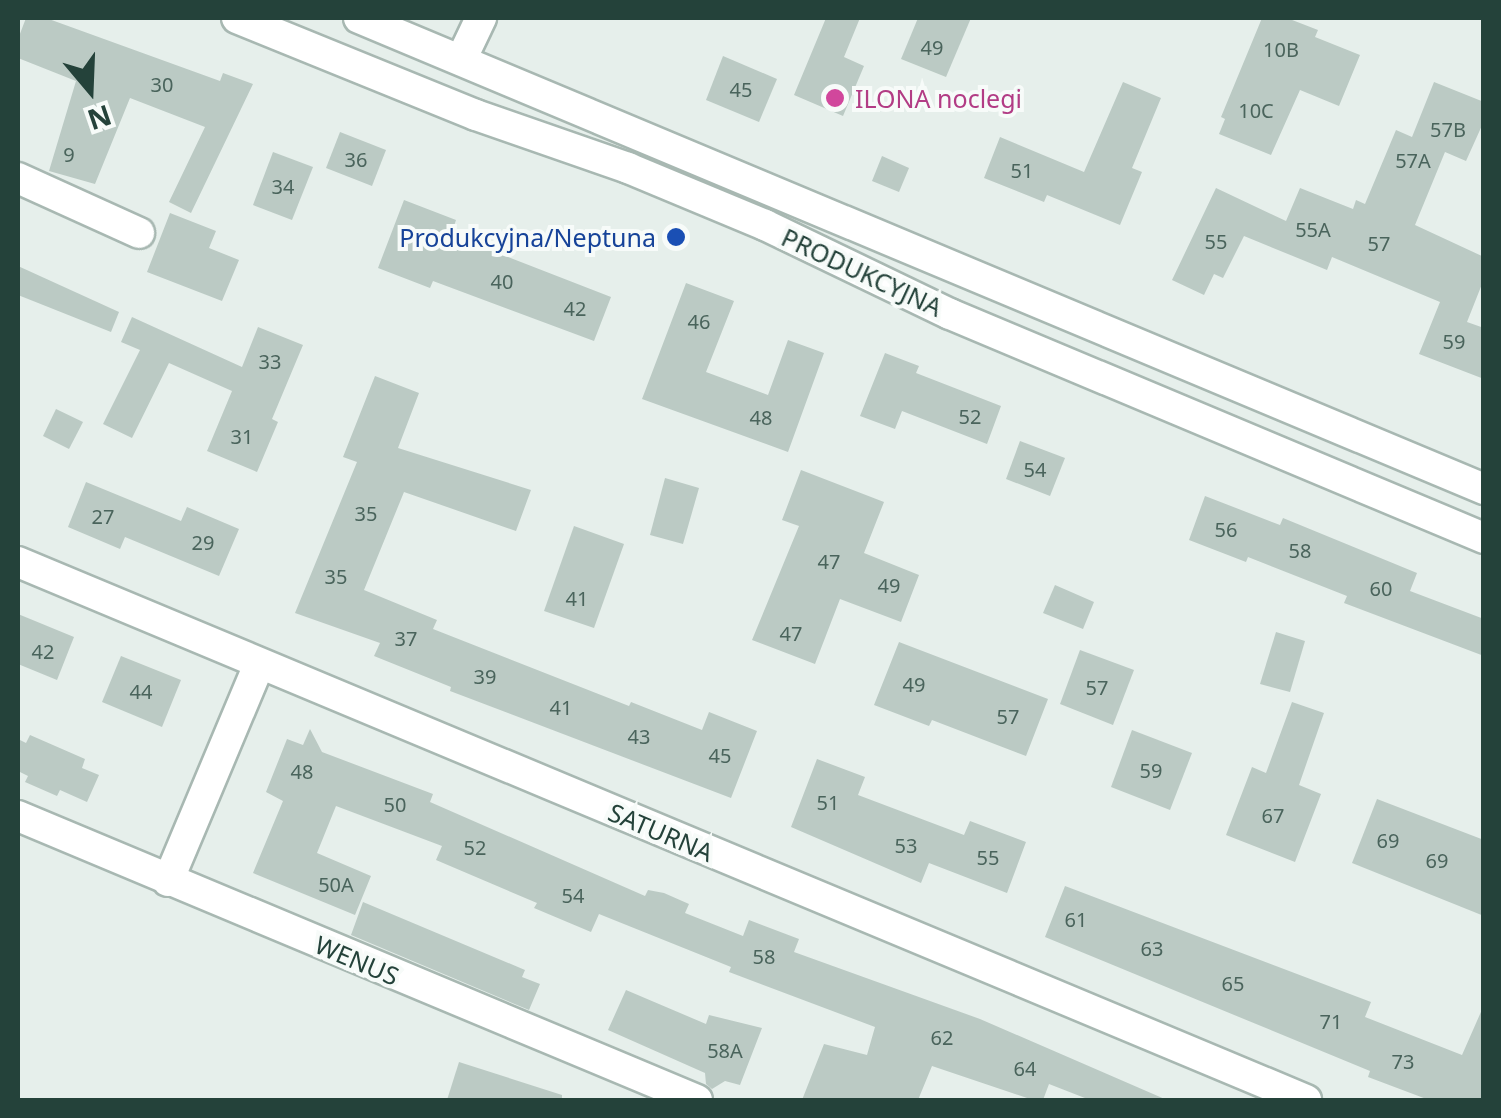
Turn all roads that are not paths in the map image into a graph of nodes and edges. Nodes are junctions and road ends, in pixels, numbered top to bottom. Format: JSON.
{"nodes":[{"id":1,"x":237,"y":18,"type":"edge"},
{"id":2,"x":359,"y":18,"type":"edge"},
{"id":3,"x":481,"y":18,"type":"edge"},
{"id":4,"x":461,"y":60,"type":"junction"},
{"id":5,"x":444,"y":102,"type":"junction"},
{"id":6,"x":18,"y":178,"type":"edge"},
{"id":7,"x":140,"y":232,"type":"dead end"},
{"id":8,"x":1484,"y":489,"type":"edge"},
{"id":9,"x":1484,"y":538,"type":"edge"},
{"id":10,"x":18,"y":562,"type":"edge"},
{"id":11,"x":259,"y":664,"type":"junction"},
{"id":12,"x":18,"y":816,"type":"edge"},
{"id":13,"x":168,"y":881,"type":"junction"},
{"id":14,"x":697,"y":1100,"type":"edge"},
{"id":15,"x":1306,"y":1100,"type":"edge"}],
"edges":[{"from":1,"to":5,"type":"main road","name":"PRODUKCYJNA"},
{"from":2,"to":4,"type":"main road","name":"PRODUKCYJNA"},
{"from":3,"to":4,"type":"main road"},
{"from":4,"to":5,"type":"main road"},
{"from":4,"to":8,"type":"main road","name":"PRODUKCYJNA"},
{"from":5,"to":9,"type":"main road","name":"PRODUKCYJNA"},
{"from":6,"to":7,"type":"main road"},
{"from":10,"to":11,"type":"main road","name":"SATURNA"},
{"from":11,"to":13,"type":"main road"},
{"from":11,"to":15,"type":"main road","name":"SATURNA"},
{"from":12,"to":13,"type":"main road","name":"WENUS"},
{"from":13,"to":14,"type":"main road","name":"WENUS"}]}
